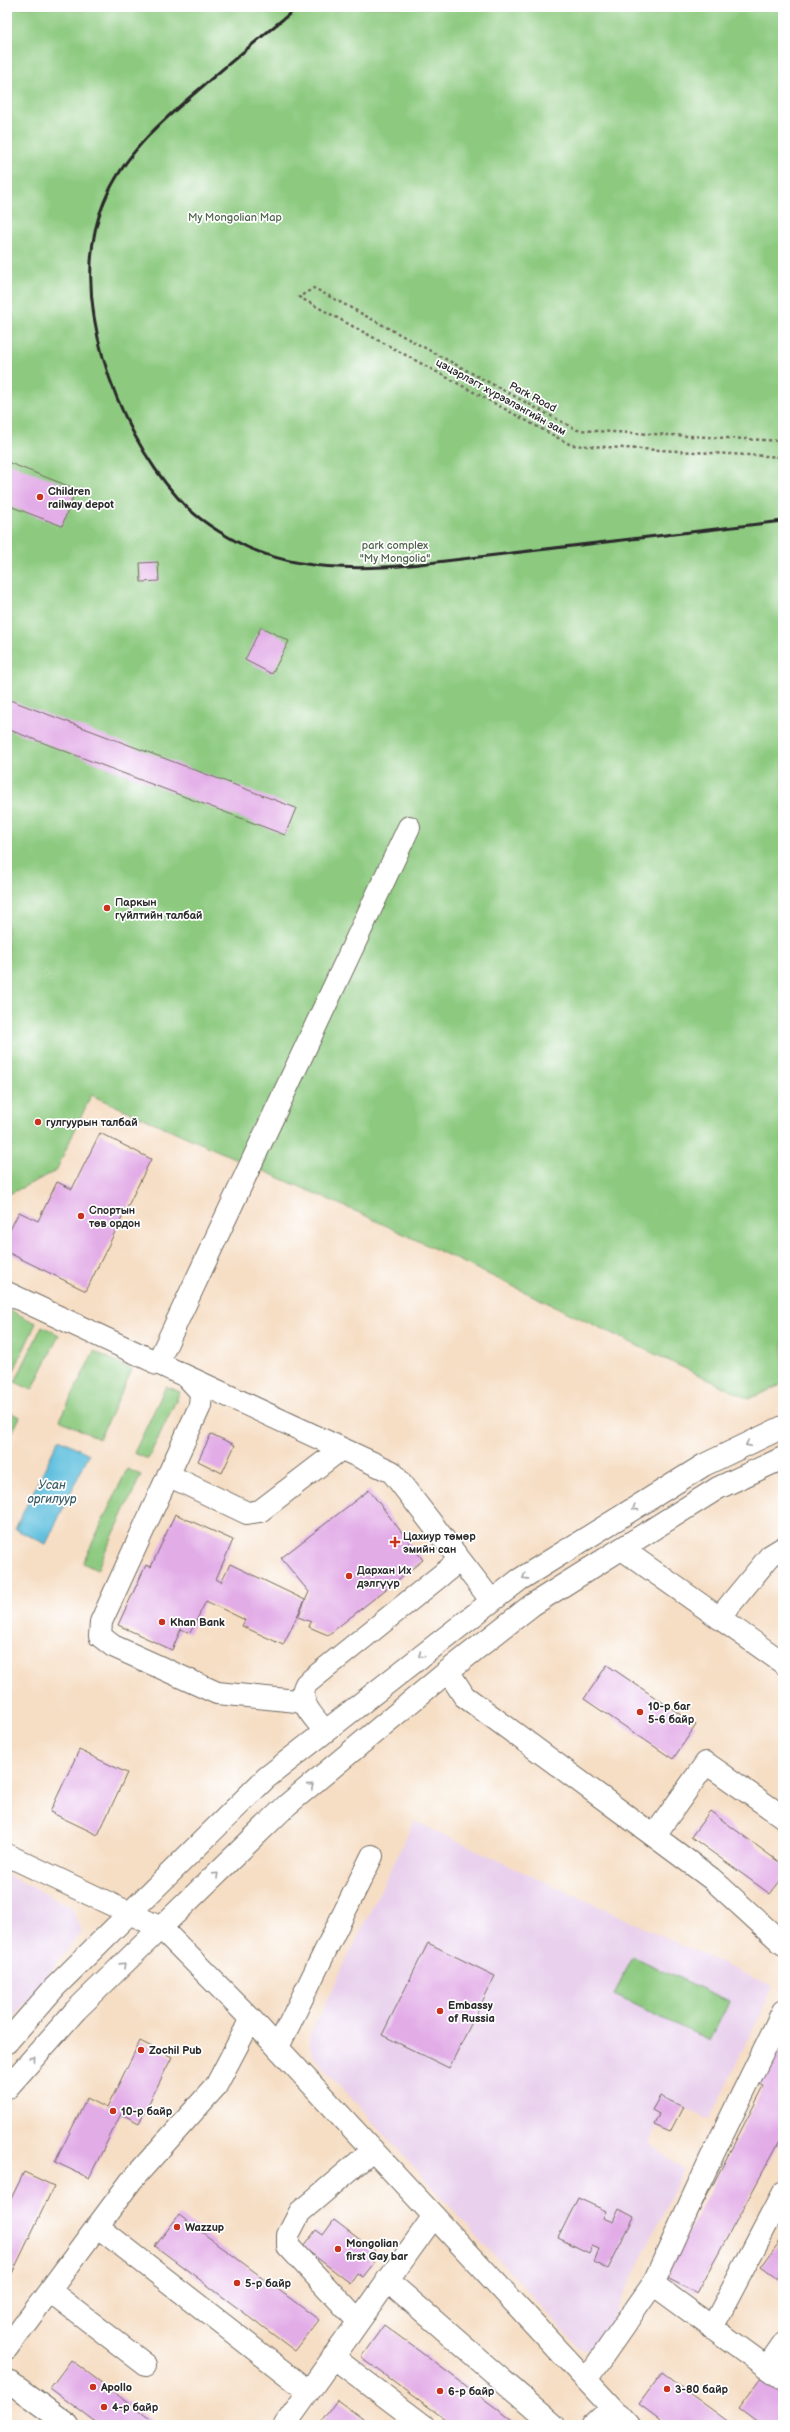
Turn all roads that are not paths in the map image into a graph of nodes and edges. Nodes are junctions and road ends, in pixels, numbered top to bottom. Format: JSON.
{"nodes":[{"id":1,"x":409,"y":827,"type":"dead end"},
{"id":2,"x":7,"y":1293,"type":"edge"},
{"id":3,"x":157,"y":1364,"type":"junction"},
{"id":4,"x":188,"y":1378,"type":"junction"},
{"id":5,"x":783,"y":1426,"type":"edge"},
{"id":6,"x":341,"y":1449,"type":"junction"},
{"id":7,"x":783,"y":1458,"type":"edge"},
{"id":8,"x":168,"y":1475,"type":"junction"},
{"id":9,"x":622,"y":1548,"type":"junction"},
{"id":10,"x":783,"y":1548,"type":"edge"},
{"id":11,"x":460,"y":1560,"type":"junction"},
{"id":12,"x":492,"y":1600,"type":"junction"},
{"id":13,"x":719,"y":1618,"type":"junction"},
{"id":14,"x":783,"y":1663,"type":"edge"},
{"id":15,"x":448,"y":1671,"type":"junction"},
{"id":16,"x":305,"y":1704,"type":"junction"},
{"id":17,"x":326,"y":1731,"type":"junction"},
{"id":18,"x":783,"y":1817,"type":"edge"},
{"id":19,"x":654,"y":1836,"type":"junction"},
{"id":20,"x":7,"y":1855,"type":"edge"},
{"id":21,"x":372,"y":1856,"type":"dead end"},
{"id":22,"x":128,"y":1914,"type":"junction"},
{"id":23,"x":161,"y":1928,"type":"junction"},
{"id":24,"x":783,"y":1944,"type":"edge"},
{"id":25,"x":783,"y":2011,"type":"edge"},
{"id":26,"x":251,"y":2019,"type":"junction"},
{"id":27,"x":7,"y":2042,"type":"edge"},
{"id":28,"x":278,"y":2048,"type":"junction"},
{"id":29,"x":7,"y":2088,"type":"edge"},
{"id":30,"x":372,"y":2150,"type":"junction"},
{"id":31,"x":783,"y":2194,"type":"edge"},
{"id":32,"x":434,"y":2216,"type":"junction"},
{"id":33,"x":97,"y":2226,"type":"junction"},
{"id":34,"x":387,"y":2280,"type":"junction"},
{"id":35,"x":653,"y":2284,"type":"junction"},
{"id":36,"x":50,"y":2291,"type":"junction"},
{"id":37,"x":358,"y":2322,"type":"junction"},
{"id":38,"x":712,"y":2328,"type":"junction"},
{"id":39,"x":783,"y":2344,"type":"edge"},
{"id":40,"x":7,"y":2348,"type":"edge"},
{"id":41,"x":333,"y":2357,"type":"junction"},
{"id":42,"x":146,"y":2365,"type":"dead end"},
{"id":43,"x":775,"y":2373,"type":"edge"},
{"id":44,"x":7,"y":2380,"type":"edge"},
{"id":45,"x":586,"y":2380,"type":"junction"},
{"id":46,"x":308,"y":2391,"type":"junction"},
{"id":47,"x":612,"y":2408,"type":"junction"},
{"id":48,"x":54,"y":2421,"type":"edge"},
{"id":49,"x":419,"y":2424,"type":"edge"},
{"id":50,"x":284,"y":2425,"type":"edge"},
{"id":51,"x":554,"y":2425,"type":"edge"},
{"id":52,"x":593,"y":2425,"type":"edge"},
{"id":53,"x":628,"y":2425,"type":"edge"}],
"edges":[{"from":1,"to":3,"type":"main road"},
{"from":2,"to":3,"type":"main road"},
{"from":3,"to":4,"type":"main road"},
{"from":4,"to":6,"type":"main road"},
{"from":4,"to":8,"type":"main road"},
{"from":5,"to":12,"type":"main road","one_way":true},
{"from":6,"to":8,"type":"main road"},
{"from":6,"to":11,"type":"main road"},
{"from":7,"to":9,"type":"main road"},
{"from":8,"to":16,"type":"main road"},
{"from":9,"to":13,"type":"main road"},
{"from":9,"to":15,"type":"main road"},
{"from":10,"to":13,"type":"main road"},
{"from":11,"to":12,"type":"main road"},
{"from":11,"to":16,"type":"main road"},
{"from":12,"to":17,"type":"main road","one_way":true},
{"from":13,"to":14,"type":"main road"},
{"from":15,"to":19,"type":"main road"},
{"from":23,"to":15,"type":"main road","one_way":true},
{"from":16,"to":17,"type":"main road"},
{"from":17,"to":22,"type":"main road"},
{"from":18,"to":19,"type":"main road"},
{"from":19,"to":24,"type":"main road"},
{"from":20,"to":22,"type":"main road"},
{"from":21,"to":28,"type":"main road"},
{"from":22,"to":23,"type":"main road"},
{"from":22,"to":27,"type":"main road"},
{"from":23,"to":26,"type":"main road"},
{"from":29,"to":23,"type":"main road","one_way":true},
{"from":25,"to":35,"type":"main road"},
{"from":26,"to":28,"type":"main road"},
{"from":26,"to":33,"type":"main road"},
{"from":28,"to":30,"type":"main road"},
{"from":30,"to":32,"type":"main road"},
{"from":30,"to":37,"type":"main road"},
{"from":31,"to":38,"type":"main road"},
{"from":32,"to":34,"type":"main road"},
{"from":32,"to":45,"type":"main road"},
{"from":33,"to":36,"type":"main road"},
{"from":33,"to":46,"type":"main road"},
{"from":34,"to":37,"type":"main road"},
{"from":34,"to":51,"type":"main road"},
{"from":35,"to":38,"type":"main road"},
{"from":35,"to":45,"type":"main road"},
{"from":36,"to":40,"type":"main road"},
{"from":36,"to":42,"type":"main road"},
{"from":37,"to":41,"type":"main road"},
{"from":38,"to":43,"type":"main road"},
{"from":39,"to":43,"type":"main road"},
{"from":41,"to":46,"type":"main road"},
{"from":41,"to":49,"type":"main road"},
{"from":44,"to":48,"type":"main road"},
{"from":45,"to":47,"type":"main road"},
{"from":46,"to":50,"type":"main road"},
{"from":47,"to":52,"type":"main road"},
{"from":47,"to":53,"type":"main road"}]}
